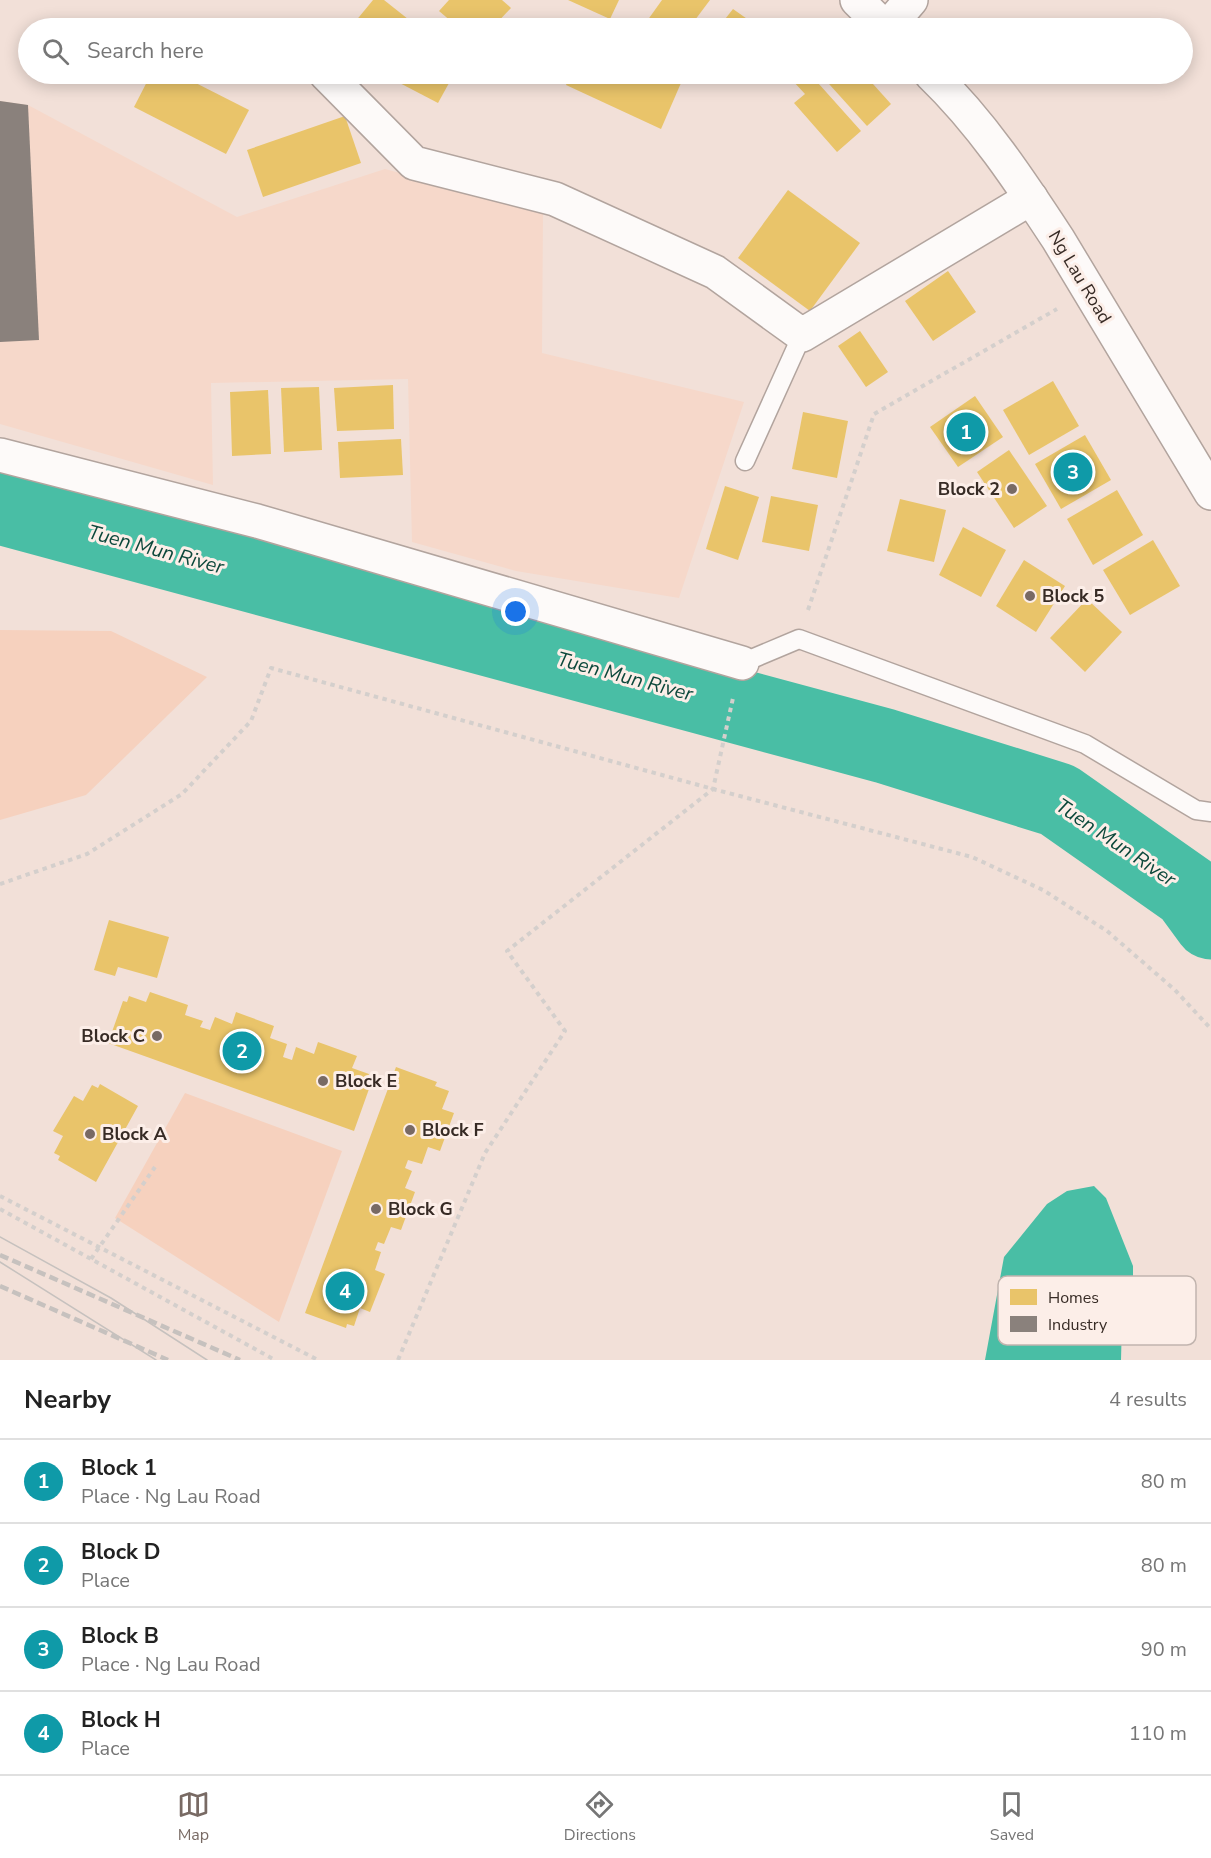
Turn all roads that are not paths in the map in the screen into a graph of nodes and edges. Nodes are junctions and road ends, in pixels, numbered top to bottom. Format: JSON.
{"nodes":[{"id":1,"x":857,"y":0,"type":"edge"},
{"id":2,"x":911,"y":0,"type":"edge"},
{"id":3,"x":876,"y":18,"type":"edge"},
{"id":4,"x":895,"y":18,"type":"edge"},
{"id":5,"x":336,"y":84,"type":"edge"},
{"id":6,"x":941,"y":84,"type":"edge"},
{"id":7,"x":1031,"y":198,"type":"junction"},
{"id":8,"x":802,"y":335,"type":"junction"},
{"id":9,"x":0,"y":455,"type":"edge"},
{"id":10,"x":745,"y":461,"type":"dead end"},
{"id":11,"x":1211,"y":493,"type":"edge"},
{"id":12,"x":739,"y":677,"type":"joint"},
{"id":13,"x":1211,"y":812,"type":"edge"}],
"edges":[{"from":1,"to":3,"type":"street"},
{"from":2,"to":4,"type":"street"},
{"from":5,"to":8,"type":"street"},
{"from":6,"to":7,"type":"street","name":"Ng Lau Road"},
{"from":7,"to":8,"type":"street"},
{"from":7,"to":11,"type":"street","name":"Ng Lau Road"},
{"from":8,"to":10,"type":"lane"},
{"from":9,"to":12,"type":"street"},
{"from":12,"to":13,"type":"lane"}]}
